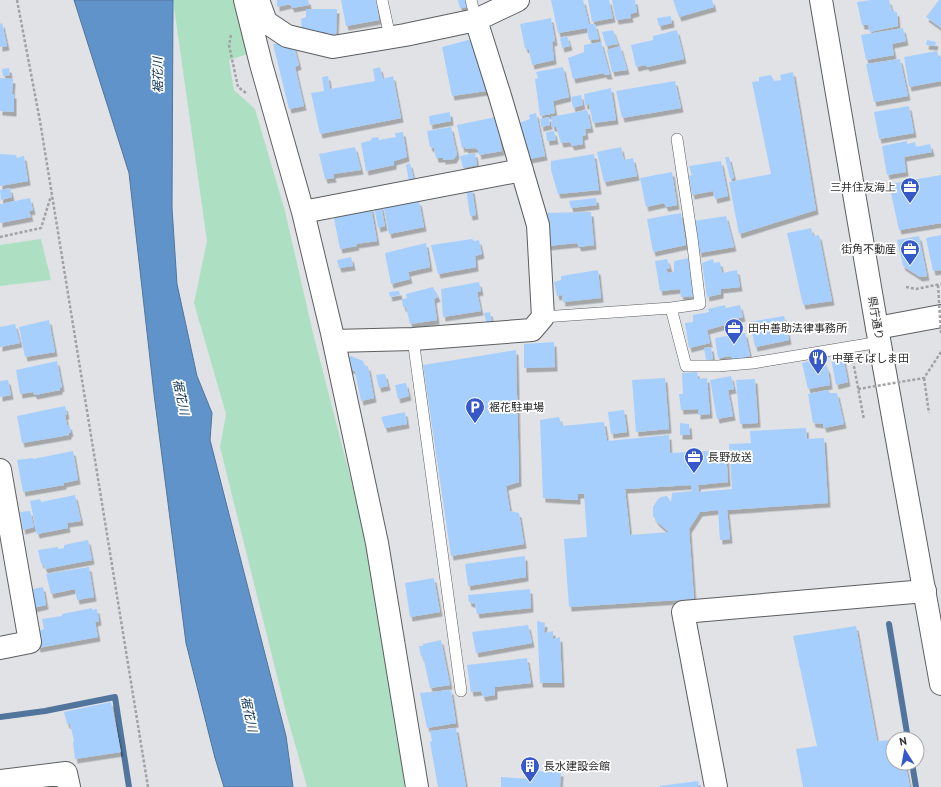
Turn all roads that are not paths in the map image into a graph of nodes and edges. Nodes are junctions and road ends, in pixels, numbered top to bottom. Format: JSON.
{"nodes":[{"id":1,"x":245,"y":0,"type":"edge"},
{"id":2,"x":258,"y":0,"type":"edge"},
{"id":3,"x":382,"y":0,"type":"edge"},
{"id":4,"x":518,"y":0,"type":"edge"},
{"id":5,"x":821,"y":0,"type":"edge"},
{"id":6,"x":474,"y":10,"type":"edge"},
{"id":7,"x":390,"y":38,"type":"junction"},
{"id":8,"x":677,"y":139,"type":"dead end"},
{"id":9,"x":522,"y":170,"type":"junction"},
{"id":10,"x":303,"y":212,"type":"junction"},
{"id":11,"x":671,"y":308,"type":"junction"},
{"id":12,"x":941,"y":316,"type":"edge"},
{"id":13,"x":543,"y":317,"type":"junction"},
{"id":14,"x":878,"y":335,"type":"junction"},
{"id":15,"x":412,"y":339,"type":"junction"},
{"id":16,"x":334,"y":341,"type":"junction"},
{"id":17,"x":0,"y":470,"type":"edge"},
{"id":18,"x":5,"y":520,"type":"edge"},
{"id":19,"x":925,"y":591,"type":"junction"},
{"id":20,"x":0,"y":648,"type":"edge"},
{"id":21,"x":941,"y":684,"type":"edge"},
{"id":22,"x":461,"y":691,"type":"dead end"},
{"id":23,"x":0,"y":781,"type":"edge"},
{"id":24,"x":69,"y":787,"type":"edge"},
{"id":25,"x":417,"y":787,"type":"edge"},
{"id":26,"x":716,"y":787,"type":"edge"}],
"edges":[{"from":1,"to":10,"type":"main road"},
{"from":2,"to":7,"type":"main road"},
{"from":3,"to":7,"type":"lane"},
{"from":4,"to":6,"type":"main road"},
{"from":5,"to":14,"type":"main road","name":"県庁通り"},
{"from":6,"to":7,"type":"main road"},
{"from":6,"to":9,"type":"main road"},
{"from":8,"to":11,"type":"lane"},
{"from":9,"to":10,"type":"main road"},
{"from":9,"to":13,"type":"main road"},
{"from":10,"to":16,"type":"main road"},
{"from":11,"to":13,"type":"lane"},
{"from":11,"to":14,"type":"lane"},
{"from":12,"to":14,"type":"main road"},
{"from":13,"to":15,"type":"main road"},
{"from":14,"to":19,"type":"main road","name":"県庁通り"},
{"from":15,"to":16,"type":"main road"},
{"from":15,"to":22,"type":"lane"},
{"from":16,"to":25,"type":"main road"},
{"from":17,"to":18,"type":"main road"},
{"from":18,"to":20,"type":"main road"},
{"from":19,"to":21,"type":"main road","name":"県庁通り"},
{"from":19,"to":26,"type":"main road"},
{"from":23,"to":24,"type":"main road"}]}
